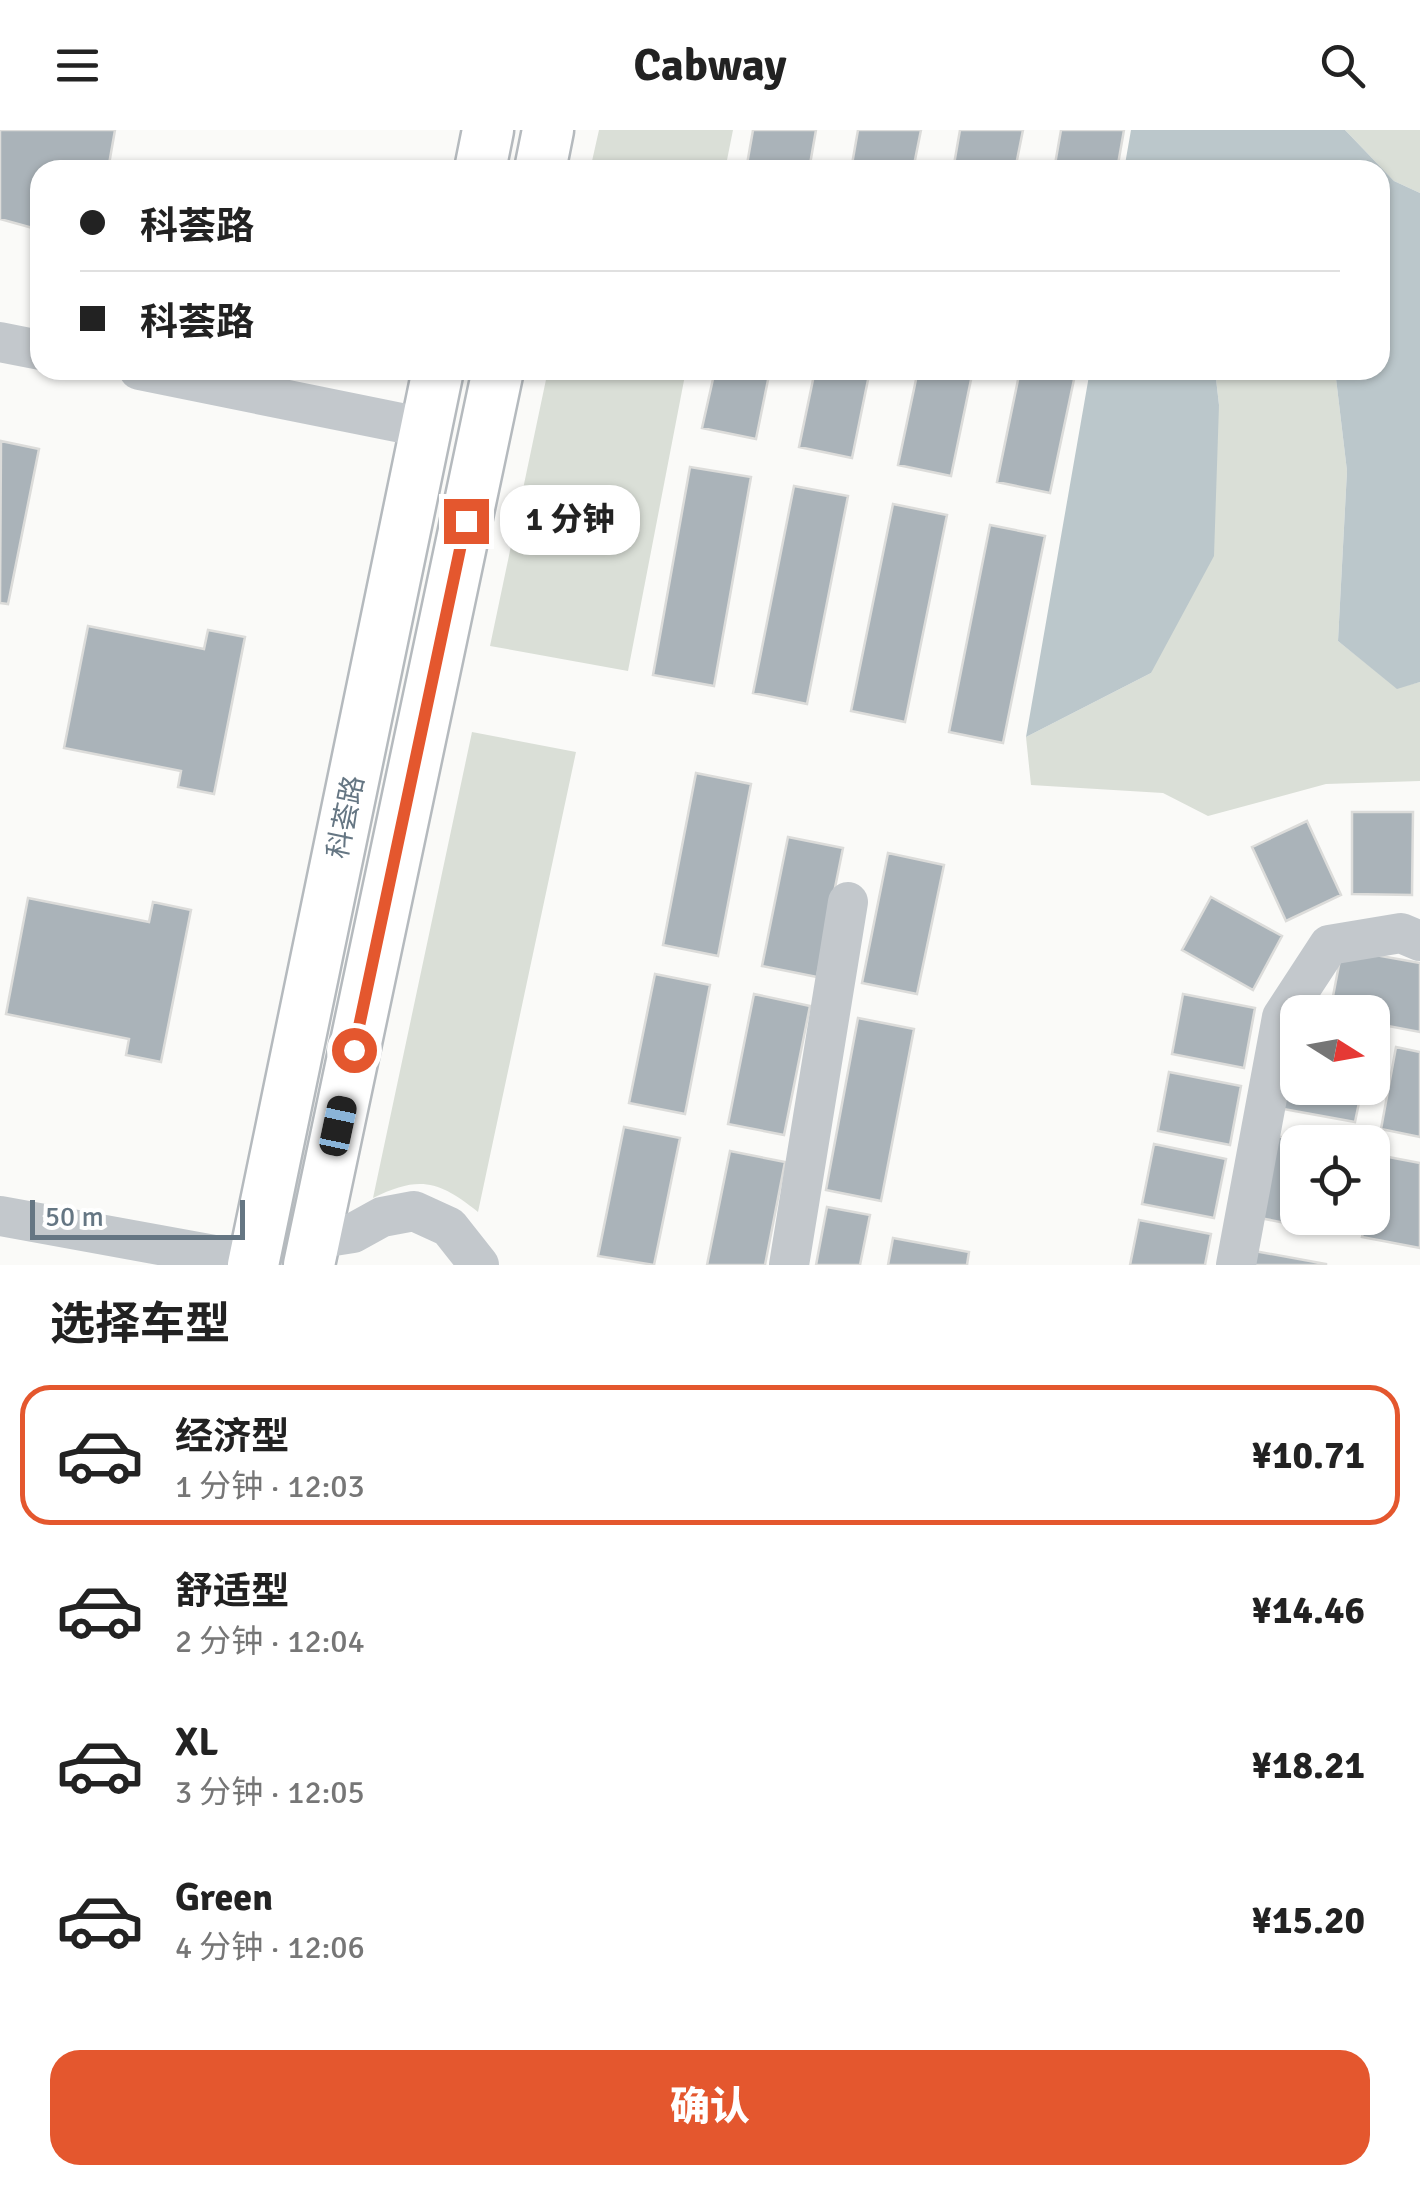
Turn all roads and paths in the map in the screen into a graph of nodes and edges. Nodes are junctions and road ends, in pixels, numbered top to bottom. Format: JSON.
{"nodes":[{"id":1,"x":488,"y":130,"type":"edge"},
{"id":2,"x":548,"y":130,"type":"edge"},
{"id":3,"x":482,"y":160,"type":"edge"},
{"id":4,"x":542,"y":160,"type":"edge"},
{"id":5,"x":0,"y":342,"type":"edge"},
{"id":6,"x":30,"y":348,"type":"edge"},
{"id":7,"x":189,"y":380,"type":"edge"},
{"id":8,"x":436,"y":380,"type":"edge"},
{"id":9,"x":496,"y":380,"type":"edge"},
{"id":10,"x":426,"y":428,"type":"junction"},
{"id":11,"x":848,"y":902,"type":"dead end"},
{"id":12,"x":1420,"y":941,"type":"edge"},
{"id":13,"x":0,"y":1216,"type":"edge"},
{"id":14,"x":319,"y":1255,"type":"edge"},
{"id":15,"x":253,"y":1264,"type":"edge"},
{"id":16,"x":478,"y":1265,"type":"edge"},
{"id":17,"x":789,"y":1265,"type":"edge"},
{"id":18,"x":1236,"y":1265,"type":"edge"}],
"edges":[{"from":1,"to":3,"type":"main road"},
{"from":2,"to":4,"type":"main road"},
{"from":5,"to":6,"type":"street"},
{"from":7,"to":10,"type":"street"},
{"from":8,"to":10,"type":"main road","name":"科荟路"},
{"from":9,"to":14,"type":"main road","name":"科荟路"},
{"from":10,"to":15,"type":"main road","name":"科荟路"},
{"from":11,"to":17,"type":"street"},
{"from":12,"to":18,"type":"street"},
{"from":13,"to":15,"type":"street"},
{"from":14,"to":16,"type":"street"}]}
